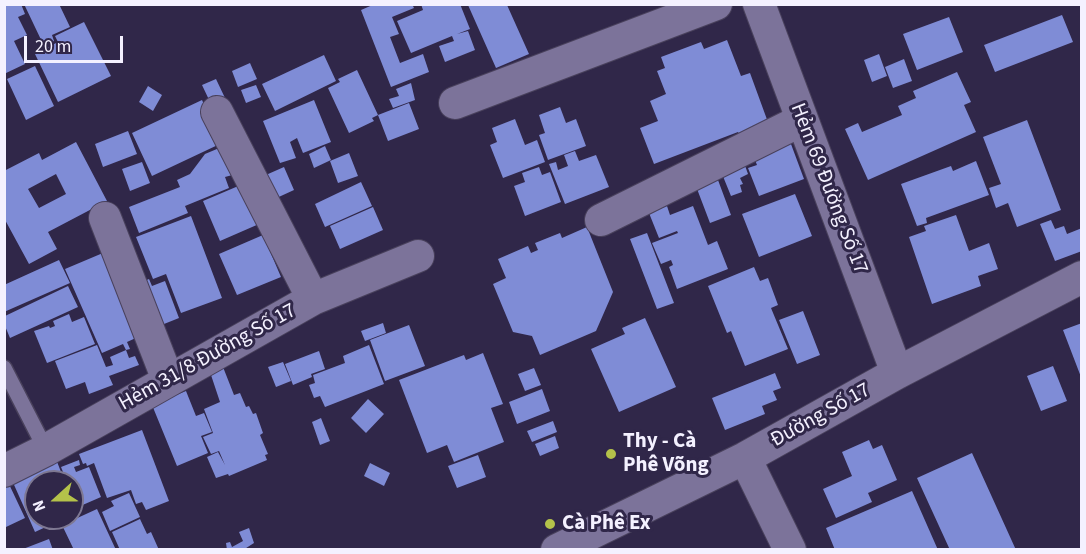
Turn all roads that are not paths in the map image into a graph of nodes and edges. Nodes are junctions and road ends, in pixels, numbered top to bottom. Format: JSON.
{"nodes":[{"id":1,"x":716,"y":4,"type":"edge"},
{"id":2,"x":759,"y":4,"type":"edge"},
{"id":3,"x":455,"y":103,"type":"dead end"},
{"id":4,"x":217,"y":111,"type":"dead end"},
{"id":5,"x":802,"y":120,"type":"junction"},
{"id":6,"x":105,"y":218,"type":"dead end"},
{"id":7,"x":601,"y":220,"type":"dead end"},
{"id":8,"x":418,"y":256,"type":"dead end"},
{"id":9,"x":1082,"y":277,"type":"edge"},
{"id":10,"x":313,"y":299,"type":"junction"},
{"id":11,"x":4,"y":368,"type":"edge"},
{"id":12,"x":897,"y":373,"type":"junction"},
{"id":13,"x":168,"y":380,"type":"junction"},
{"id":14,"x":46,"y":450,"type":"junction"},
{"id":15,"x":745,"y":458,"type":"junction"},
{"id":16,"x":4,"y":471,"type":"edge"},
{"id":17,"x":557,"y":549,"type":"edge"},
{"id":18,"x":790,"y":549,"type":"edge"}],
"edges":[{"from":1,"to":3,"type":"street"},
{"from":2,"to":5,"type":"street","name":"Hẻm 69 Đường Số 17"},
{"from":4,"to":10,"type":"street"},
{"from":5,"to":7,"type":"street"},
{"from":5,"to":12,"type":"street","name":"Hẻm 69 Đường Số 17"},
{"from":6,"to":13,"type":"street"},
{"from":8,"to":10,"type":"street","name":"Hẻm 31/8 Đường Số 17"},
{"from":9,"to":12,"type":"street","name":"Đường Số 17"},
{"from":10,"to":13,"type":"street","name":"Hẻm 31/8 Đường Số 17"},
{"from":11,"to":14,"type":"lane"},
{"from":12,"to":15,"type":"street","name":"Đường Số 17"},
{"from":13,"to":14,"type":"street","name":"Hẻm 31/8 Đường Số 17"},
{"from":14,"to":16,"type":"street","name":"Hẻm 31/8 Đường Số 17"},
{"from":15,"to":17,"type":"street","name":"Đường Số 17"},
{"from":15,"to":18,"type":"street"}]}
